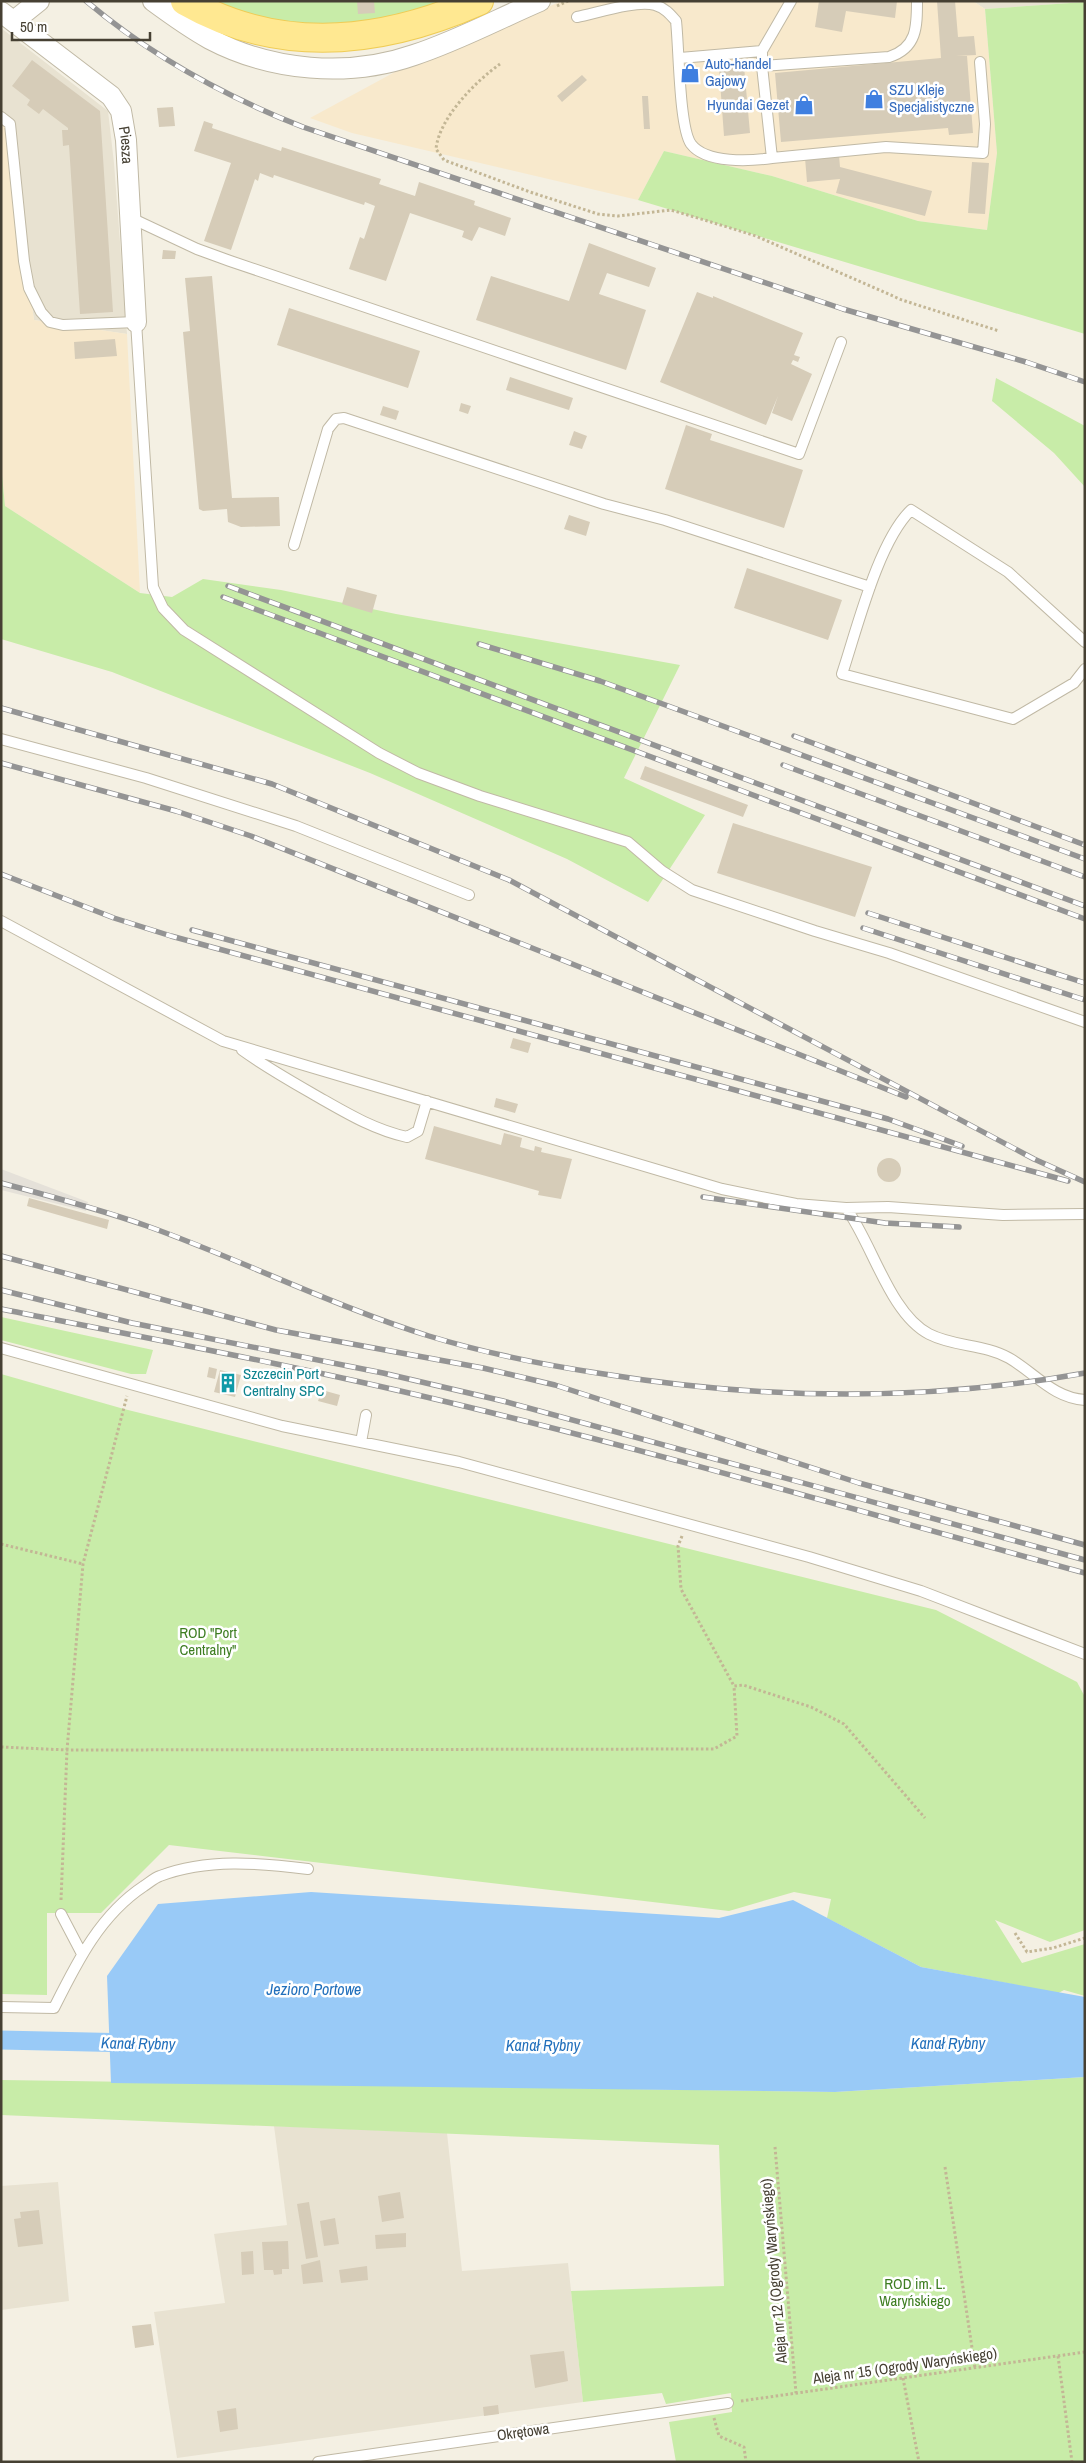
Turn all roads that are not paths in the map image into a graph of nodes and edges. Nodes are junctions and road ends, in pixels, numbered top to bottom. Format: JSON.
{"nodes":[{"id":1,"x":39,"y":1,"type":"edge"},
{"id":2,"x":153,"y":1,"type":"edge"},
{"id":3,"x":185,"y":1,"type":"edge"},
{"id":4,"x":479,"y":1,"type":"edge"},
{"id":5,"x":540,"y":1,"type":"edge"},
{"id":6,"x":791,"y":1,"type":"edge"},
{"id":7,"x":917,"y":1,"type":"edge"},
{"id":8,"x":8,"y":16,"type":"edge"},
{"id":9,"x":577,"y":17,"type":"dead end"},
{"id":10,"x":762,"y":51,"type":"junction"},
{"id":11,"x":680,"y":58,"type":"junction"},
{"id":12,"x":980,"y":62,"type":"dead end"},
{"id":13,"x":762,"y":66,"type":"junction"},
{"id":14,"x":1,"y":117,"type":"edge"},
{"id":15,"x":772,"y":158,"type":"junction"},
{"id":16,"x":131,"y":218,"type":"junction"},
{"id":17,"x":136,"y":322,"type":"junction"},
{"id":18,"x":841,"y":342,"type":"dead end"},
{"id":19,"x":294,"y":544,"type":"dead end"},
{"id":20,"x":870,"y":587,"type":"junction"},
{"id":21,"x":1085,"y":642,"type":"edge"},
{"id":22,"x":1085,"y":669,"type":"edge"},
{"id":23,"x":1,"y":739,"type":"edge"},
{"id":24,"x":469,"y":895,"type":"dead end"},
{"id":25,"x":1,"y":921,"type":"edge"},
{"id":26,"x":1085,"y":1022,"type":"edge"},
{"id":27,"x":233,"y":1044,"type":"junction"},
{"id":28,"x":427,"y":1101,"type":"junction"},
{"id":29,"x":846,"y":1208,"type":"junction"},
{"id":30,"x":1085,"y":1214,"type":"edge"},
{"id":31,"x":1,"y":1348,"type":"edge"},
{"id":32,"x":1085,"y":1400,"type":"edge"},
{"id":33,"x":366,"y":1415,"type":"dead end"},
{"id":34,"x":361,"y":1442,"type":"junction"},
{"id":35,"x":1085,"y":1654,"type":"edge"},
{"id":36,"x":308,"y":1869,"type":"dead end"},
{"id":37,"x":61,"y":1914,"type":"road end"},
{"id":38,"x":82,"y":1954,"type":"junction"},
{"id":39,"x":1,"y":2007,"type":"edge"},
{"id":40,"x":728,"y":2403,"type":"road end"},
{"id":41,"x":318,"y":2462,"type":"edge"}],
"edges":[{"from":1,"to":8,"type":"street"},
{"from":2,"to":5,"type":"street"},
{"from":3,"to":4,"type":"main road"},
{"from":6,"to":10,"type":"lane"},
{"from":7,"to":13,"type":"lane"},
{"from":8,"to":16,"type":"street","name":"Piesza"},
{"from":9,"to":11,"type":"lane"},
{"from":10,"to":11,"type":"lane"},
{"from":10,"to":13,"type":"lane"},
{"from":11,"to":15,"type":"lane"},
{"from":12,"to":15,"type":"lane"},
{"from":13,"to":15,"type":"lane"},
{"from":14,"to":17,"type":"lane"},
{"from":16,"to":17,"type":"street","name":"Piesza"},
{"from":16,"to":18,"type":"lane"},
{"from":17,"to":26,"type":"lane"},
{"from":19,"to":20,"type":"lane"},
{"from":20,"to":21,"type":"lane"},
{"from":20,"to":22,"type":"lane"},
{"from":23,"to":24,"type":"lane"},
{"from":25,"to":27,"type":"lane"},
{"from":27,"to":28,"type":"lane"},
{"from":27,"to":28,"type":"lane"},
{"from":28,"to":29,"type":"lane"},
{"from":29,"to":30,"type":"lane"},
{"from":29,"to":32,"type":"lane"},
{"from":31,"to":34,"type":"lane"},
{"from":33,"to":34,"type":"lane"},
{"from":34,"to":35,"type":"lane"},
{"from":36,"to":38,"type":"lane"},
{"from":37,"to":38,"type":"lane"},
{"from":38,"to":39,"type":"lane"},
{"from":40,"to":41,"type":"lane","name":"Okrętowa"}]}
